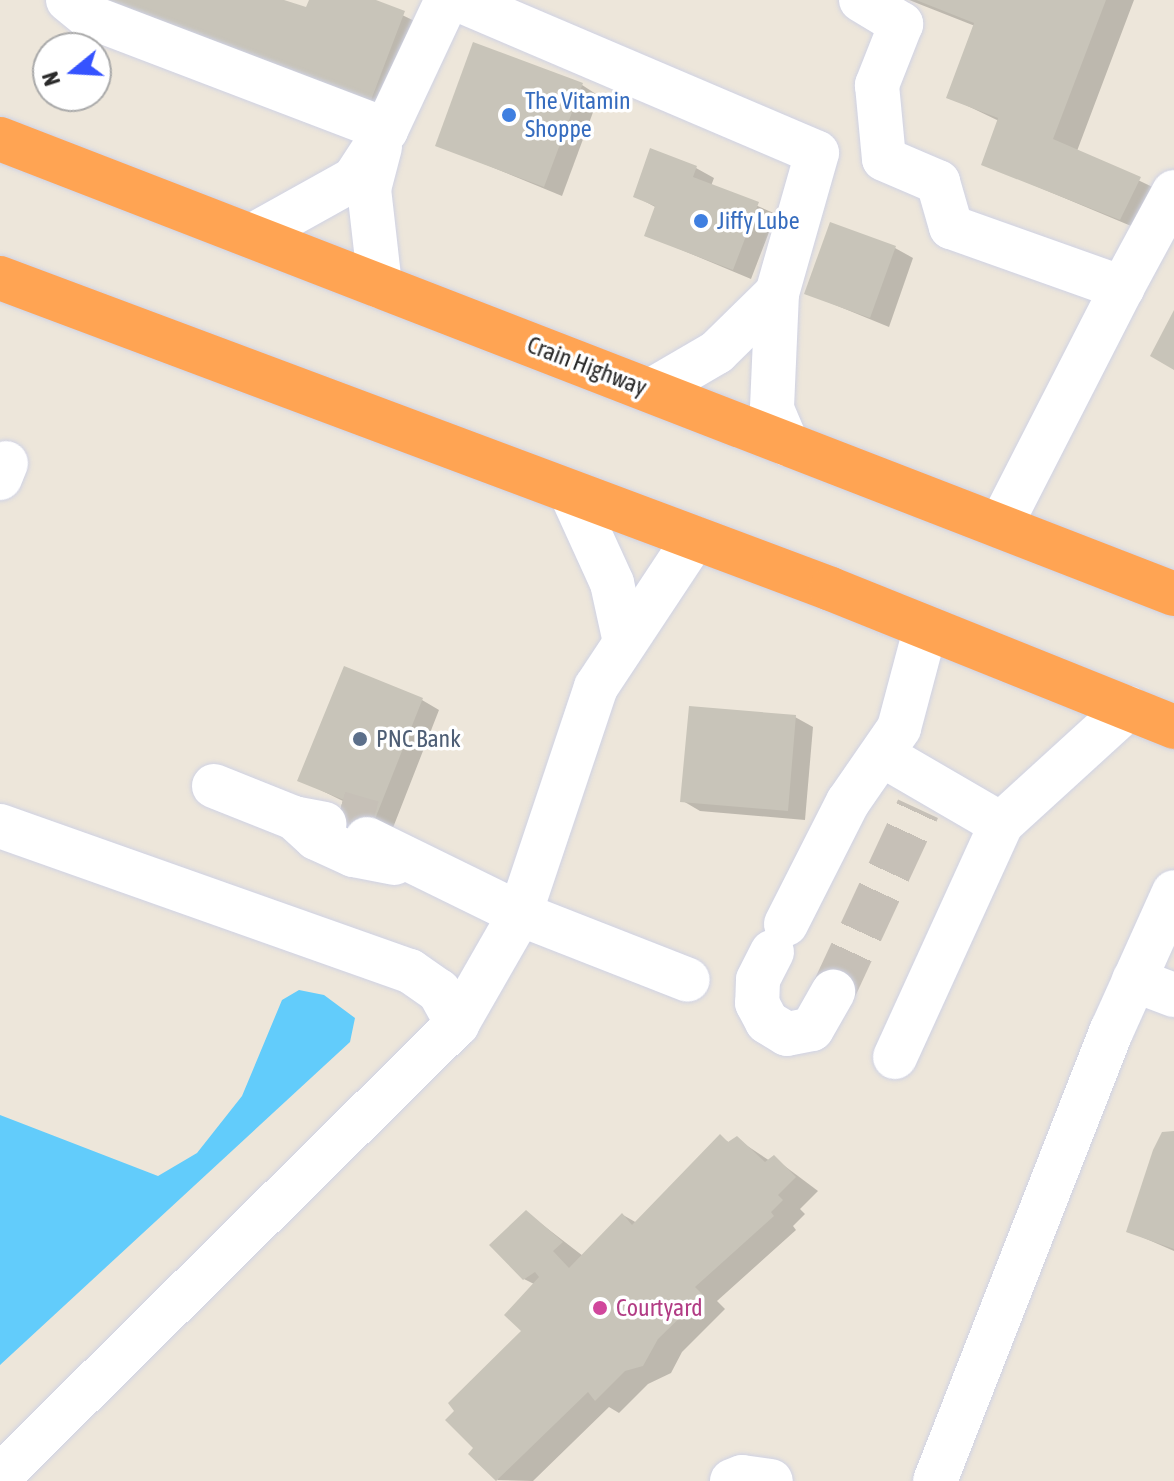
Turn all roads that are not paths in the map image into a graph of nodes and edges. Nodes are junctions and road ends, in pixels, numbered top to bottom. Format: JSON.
{"nodes":[{"id":1,"x":68,"y":0,"type":"edge"},
{"id":2,"x":447,"y":0,"type":"edge"},
{"id":3,"x":459,"y":0,"type":"edge"},
{"id":4,"x":861,"y":0,"type":"edge"},
{"id":5,"x":0,"y":113,"type":"edge"},
{"id":6,"x":386,"y":130,"type":"junction"},
{"id":7,"x":0,"y":139,"type":"edge"},
{"id":8,"x":817,"y":153,"type":"junction"},
{"id":9,"x":884,"y":159,"type":"junction"},
{"id":10,"x":1174,"y":192,"type":"edge"},
{"id":11,"x":257,"y":233,"type":"junction"},
{"id":12,"x":324,"y":265,"type":"junction"},
{"id":13,"x":0,"y":278,"type":"edge"},
{"id":14,"x":380,"y":286,"type":"junction"},
{"id":15,"x":1122,"y":288,"type":"junction"},
{"id":16,"x":777,"y":293,"type":"junction"},
{"id":17,"x":652,"y":390,"type":"junction"},
{"id":18,"x":787,"y":444,"type":"junction"},
{"id":19,"x":571,"y":493,"type":"junction"},
{"id":20,"x":1000,"y":526,"type":"junction"},
{"id":21,"x":694,"y":539,"type":"junction"},
{"id":22,"x":1174,"y":594,"type":"edge"},
{"id":23,"x":925,"y":630,"type":"junction"},
{"id":24,"x":625,"y":642,"type":"junction"},
{"id":25,"x":1128,"y":708,"type":"junction"},
{"id":26,"x":1174,"y":727,"type":"edge"},
{"id":27,"x":884,"y":756,"type":"junction"},
{"id":28,"x":214,"y":786,"type":"dead end"},
{"id":29,"x":341,"y":824,"type":"junction"},
{"id":30,"x":1001,"y":824,"type":"junction"},
{"id":31,"x":0,"y":826,"type":"edge"},
{"id":32,"x":424,"y":868,"type":"junction"},
{"id":33,"x":1174,"y":892,"type":"edge"},
{"id":34,"x":520,"y":914,"type":"junction"},
{"id":35,"x":688,"y":980,"type":"dead end"},
{"id":36,"x":1154,"y":988,"type":"edge"},
{"id":37,"x":833,"y":992,"type":"tunnel mouth"},
{"id":38,"x":457,"y":1024,"type":"junction"},
{"id":39,"x":895,"y":1057,"type":"dead end"},
{"id":40,"x":0,"y":1476,"type":"edge"},
{"id":41,"x":732,"y":1481,"type":"edge"},
{"id":42,"x":771,"y":1481,"type":"edge"},
{"id":43,"x":935,"y":1481,"type":"edge"}],
"edges":[{"from":1,"to":6,"type":"lane"},
{"from":2,"to":6,"type":"lane"},
{"from":3,"to":8,"type":"lane"},
{"from":4,"to":9,"type":"lane"},
{"from":5,"to":11,"type":"highway"},
{"from":6,"to":11,"type":"lane"},
{"from":6,"to":14,"type":"lane"},
{"from":7,"to":12,"type":"highway","name":"Crain Highway"},
{"from":8,"to":9,"type":"lane"},
{"from":8,"to":16,"type":"lane"},
{"from":9,"to":15,"type":"lane"},
{"from":10,"to":15,"type":"lane"},
{"from":11,"to":12,"type":"highway"},
{"from":12,"to":14,"type":"highway","name":"Crain Highway"},
{"from":13,"to":19,"type":"highway"},
{"from":14,"to":17,"type":"highway","name":"Crain Highway"},
{"from":15,"to":20,"type":"lane"},
{"from":16,"to":17,"type":"lane"},
{"from":16,"to":18,"type":"lane"},
{"from":17,"to":18,"type":"highway","name":"Crain Highway"},
{"from":18,"to":20,"type":"highway","name":"Crain Highway"},
{"from":19,"to":21,"type":"highway"},
{"from":19,"to":24,"type":"lane"},
{"from":20,"to":22,"type":"highway","name":"Crain Highway"},
{"from":21,"to":23,"type":"highway"},
{"from":21,"to":24,"type":"lane"},
{"from":23,"to":25,"type":"highway"},
{"from":23,"to":27,"type":"lane"},
{"from":24,"to":34,"type":"lane"},
{"from":25,"to":26,"type":"highway"},
{"from":25,"to":30,"type":"lane"},
{"from":27,"to":30,"type":"lane"},
{"from":27,"to":37,"type":"lane"},
{"from":28,"to":29,"type":"lane"},
{"from":29,"to":32,"type":"lane"},
{"from":29,"to":32,"type":"lane"},
{"from":30,"to":39,"type":"lane"},
{"from":31,"to":38,"type":"lane"},
{"from":32,"to":34,"type":"lane"},
{"from":33,"to":36,"type":"lane"},
{"from":34,"to":35,"type":"lane"},
{"from":34,"to":38,"type":"lane"},
{"from":36,"to":43,"type":"lane"},
{"from":38,"to":40,"type":"lane"},
{"from":41,"to":42,"type":"lane"}]}
